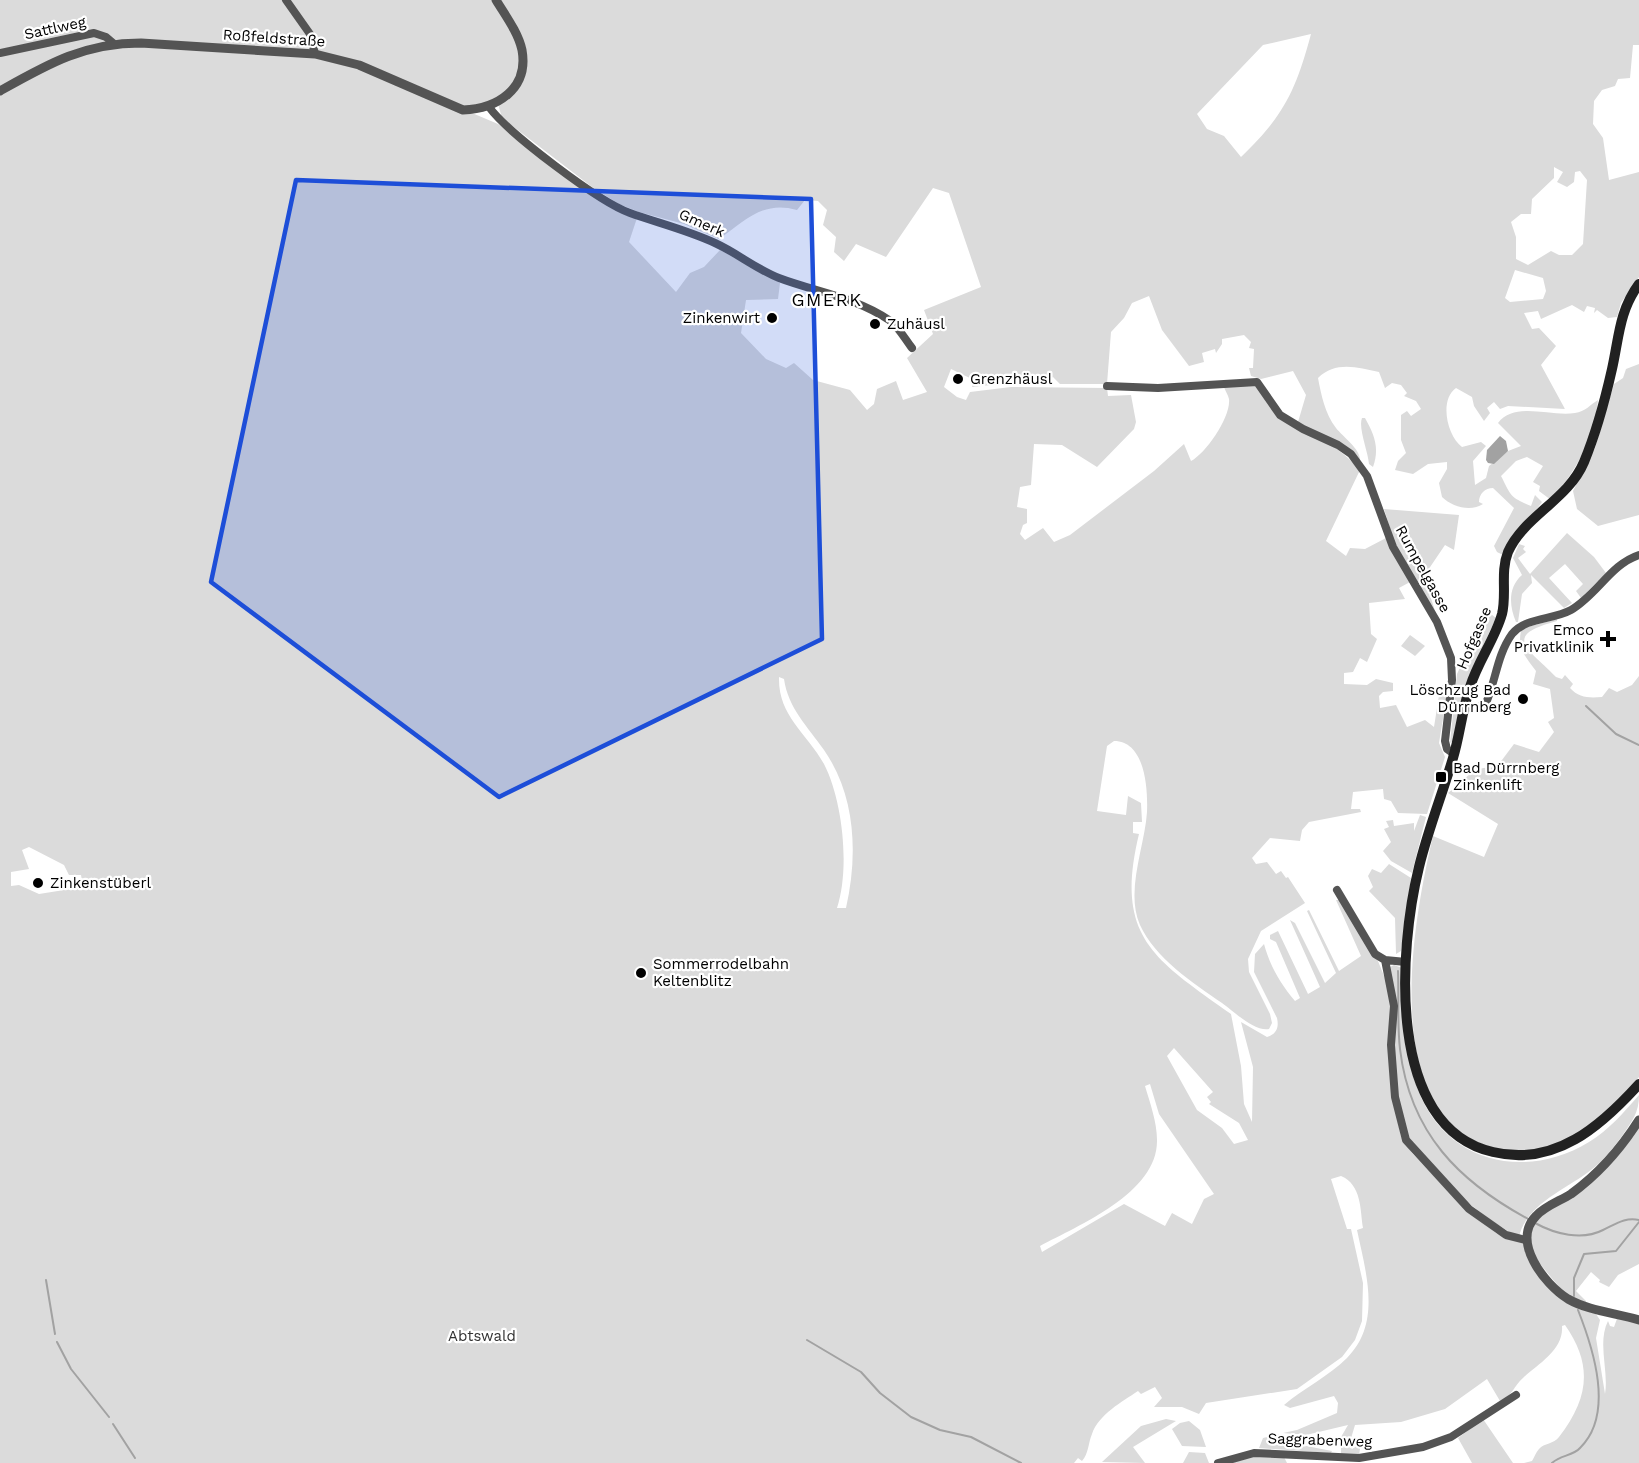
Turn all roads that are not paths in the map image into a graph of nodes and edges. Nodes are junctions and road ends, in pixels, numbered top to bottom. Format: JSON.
{"nodes":[{"id":1,"x":286,"y":0,"type":"edge"},
{"id":2,"x":496,"y":0,"type":"edge"},
{"id":3,"x":113,"y":44,"type":"junction"},
{"id":4,"x":0,"y":53,"type":"edge"},
{"id":5,"x":315,"y":54,"type":"junction"},
{"id":6,"x":0,"y":91,"type":"edge"},
{"id":7,"x":489,"y":107,"type":"junction"},
{"id":8,"x":1639,"y":284,"type":"edge"},
{"id":9,"x":912,"y":348,"type":"dead end"},
{"id":10,"x":1107,"y":386,"type":"dead end"},
{"id":11,"x":1639,"y":555,"type":"edge"},
{"id":12,"x":1464,"y":708,"type":"junction"},
{"id":13,"x":1454,"y":754,"type":"junction"},
{"id":14,"x":1337,"y":890,"type":"dead end"},
{"id":15,"x":1385,"y":960,"type":"junction"},
{"id":16,"x":1406,"y":962,"type":"junction"},
{"id":17,"x":1639,"y":1084,"type":"edge"},
{"id":18,"x":1639,"y":1120,"type":"edge"},
{"id":19,"x":1526,"y":1240,"type":"junction"},
{"id":20,"x":1639,"y":1320,"type":"edge"},
{"id":21,"x":1516,"y":1395,"type":"dead end"},
{"id":22,"x":1218,"y":1463,"type":"edge"}],
"edges":[{"from":1,"to":5,"type":"street"},
{"from":2,"to":7,"type":"street","name":"Roßfeldstraße"},
{"from":3,"to":4,"type":"street","name":"Sattlweg"},
{"from":3,"to":5,"type":"street","name":"Roßfeldstraße"},
{"from":3,"to":6,"type":"street","name":"Roßfeldstraße"},
{"from":5,"to":7,"type":"street","name":"Roßfeldstraße"},
{"from":7,"to":9,"type":"street","name":"Gmerk"},
{"from":8,"to":12,"type":"main road","name":"Hofgasse"},
{"from":10,"to":13,"type":"street","name":"Rumpelgasse"},
{"from":11,"to":12,"type":"street"},
{"from":12,"to":13,"type":"main road","name":"Hofgasse"},
{"from":13,"to":16,"type":"main road","name":"Hofgasse"},
{"from":14,"to":15,"type":"street"},
{"from":15,"to":16,"type":"street"},
{"from":15,"to":19,"type":"street"},
{"from":16,"to":17,"type":"main road","name":"Hofgasse"},
{"from":18,"to":19,"type":"street"},
{"from":19,"to":20,"type":"street"},
{"from":21,"to":22,"type":"street","name":"Saggrabenweg"}]}
